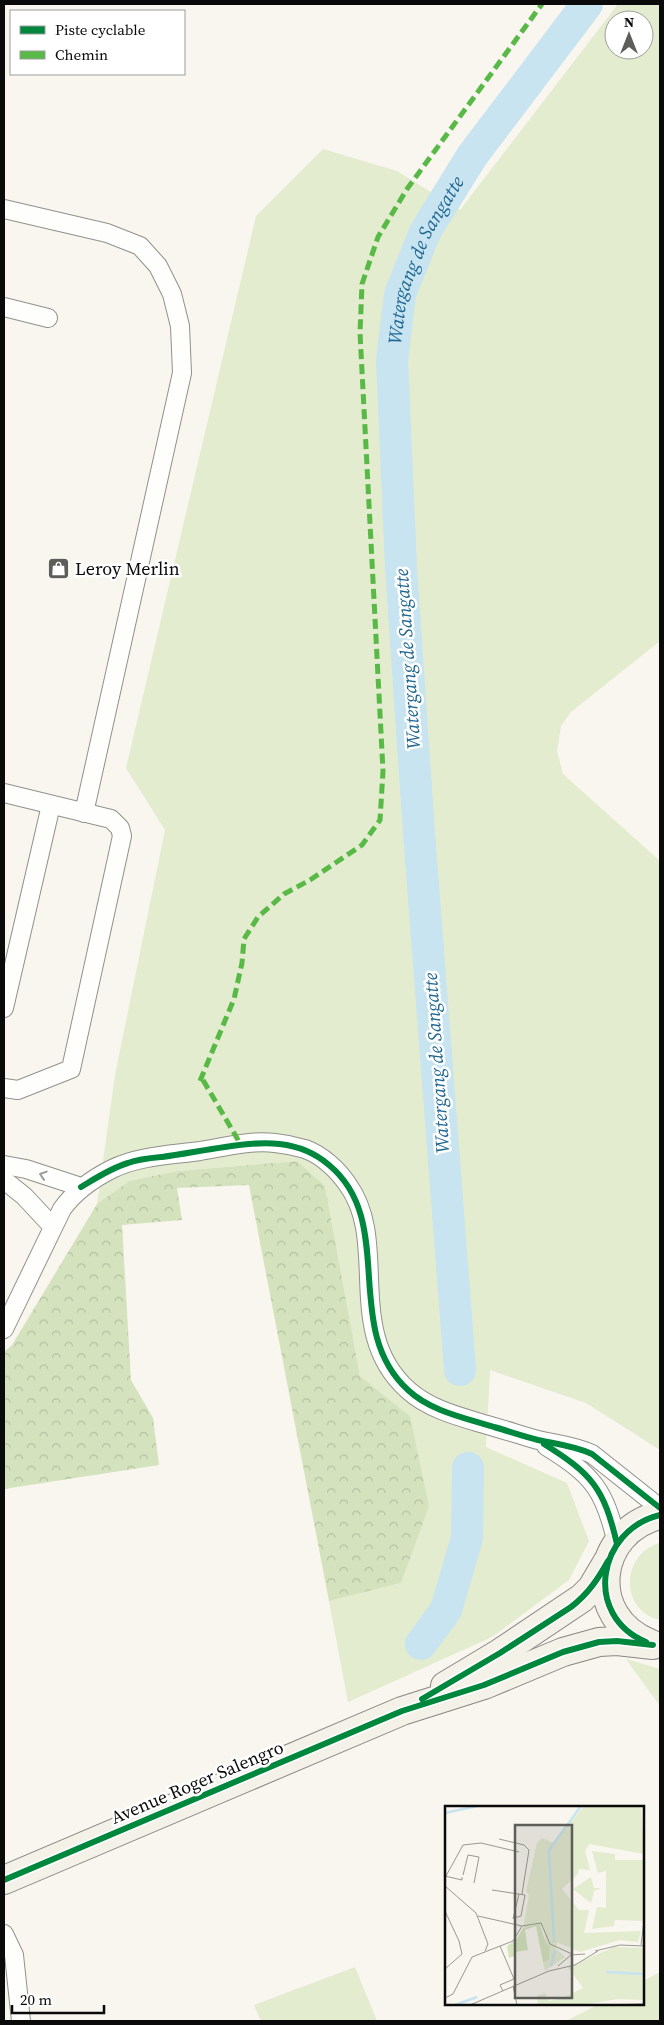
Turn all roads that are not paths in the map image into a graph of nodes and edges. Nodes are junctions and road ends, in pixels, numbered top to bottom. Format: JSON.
{"nodes":[{"id":1,"x":4,"y":208,"type":"edge"},
{"id":2,"x":4,"y":307,"type":"edge"},
{"id":3,"x":48,"y":318,"type":"dead end"},
{"id":4,"x":4,"y":793,"type":"edge"},
{"id":5,"x":51,"y":805,"type":"junction"},
{"id":6,"x":84,"y":813,"type":"junction"},
{"id":7,"x":4,"y":1008,"type":"edge"},
{"id":8,"x":4,"y":1088,"type":"edge"},
{"id":9,"x":4,"y":1165,"type":"edge"},
{"id":10,"x":4,"y":1180,"type":"edge"},
{"id":11,"x":81,"y":1187,"type":"junction"},
{"id":12,"x":53,"y":1227,"type":"junction"},
{"id":13,"x":4,"y":1329,"type":"edge"},
{"id":14,"x":535,"y":1439,"type":"junction"},
{"id":15,"x":660,"y":1508,"type":"edge"},
{"id":16,"x":660,"y":1515,"type":"edge"},
{"id":17,"x":612,"y":1552,"type":"junction"},
{"id":18,"x":657,"y":1646,"type":"edge"},
{"id":19,"x":402,"y":1711,"type":"junction"},
{"id":20,"x":4,"y":1880,"type":"edge"},
{"id":21,"x":4,"y":1934,"type":"edge"},
{"id":22,"x":22,"y":2021,"type":"edge"}],
"edges":[{"from":1,"to":6,"type":"lane"},
{"from":2,"to":3,"type":"lane"},
{"from":4,"to":5,"type":"lane"},
{"from":5,"to":6,"type":"lane"},
{"from":5,"to":7,"type":"lane"},
{"from":6,"to":8,"type":"lane"},
{"from":11,"to":9,"type":"lane","one_way":true},
{"from":10,"to":12,"type":"lane"},
{"from":11,"to":12,"type":"lane"},
{"from":11,"to":14,"type":"lane"},
{"from":12,"to":13,"type":"lane"},
{"from":14,"to":15,"type":"lane"},
{"from":14,"to":17,"type":"lane"},
{"from":16,"to":17,"type":"main road","name":"Avenue Roger Salengro"},
{"from":17,"to":18,"type":"main road"},
{"from":17,"to":19,"type":"main road","name":"Avenue Roger Salengro"},
{"from":18,"to":19,"type":"main road","name":"Avenue Roger Salengro"},
{"from":19,"to":20,"type":"main road","name":"Avenue Roger Salengro"},
{"from":21,"to":22,"type":"lane"}]}
